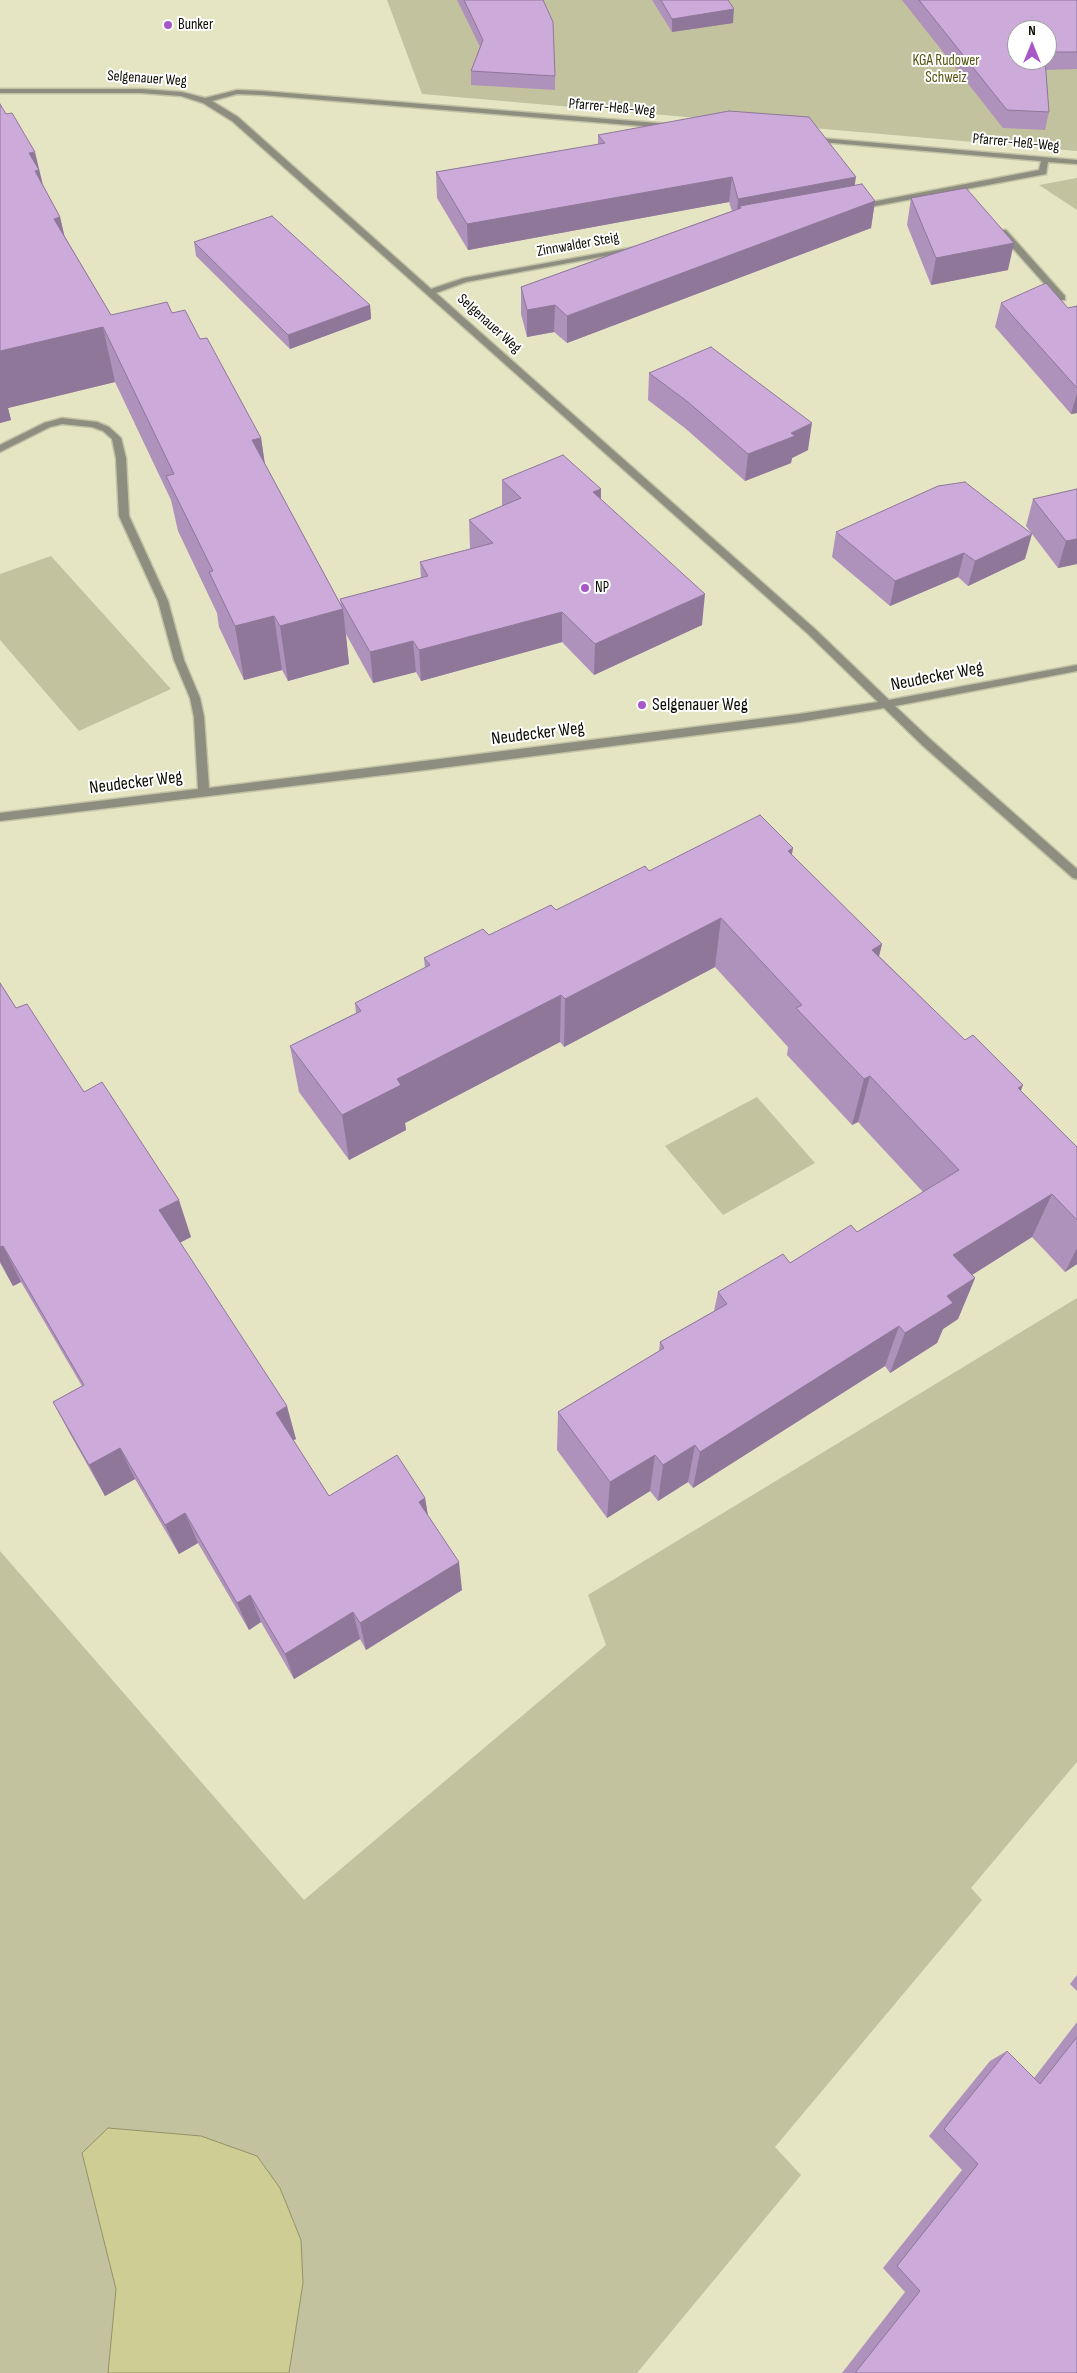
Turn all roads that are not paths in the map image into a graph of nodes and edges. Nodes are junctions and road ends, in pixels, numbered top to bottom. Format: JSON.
{"nodes":[{"id":1,"x":0,"y":91,"type":"edge"},
{"id":2,"x":206,"y":102,"type":"junction"},
{"id":3,"x":677,"y":127,"type":"edge"},
{"id":4,"x":805,"y":138,"type":"edge"},
{"id":5,"x":1045,"y":159,"type":"junction"},
{"id":6,"x":1077,"y":162,"type":"edge"},
{"id":7,"x":962,"y":188,"type":"junction"},
{"id":8,"x":970,"y":195,"type":"edge"},
{"id":9,"x":845,"y":210,"type":"edge"},
{"id":10,"x":999,"y":227,"type":"edge"},
{"id":11,"x":650,"y":246,"type":"edge"},
{"id":12,"x":431,"y":292,"type":"junction"},
{"id":13,"x":1062,"y":298,"type":"edge"},
{"id":14,"x":0,"y":449,"type":"edge"},
{"id":15,"x":1077,"y":668,"type":"edge"},
{"id":16,"x":885,"y":704,"type":"junction"},
{"id":17,"x":204,"y":792,"type":"junction"},
{"id":18,"x":0,"y":817,"type":"edge"},
{"id":19,"x":1077,"y":876,"type":"edge"}],
"edges":[{"from":1,"to":2,"type":"street","name":"Selgenauer Weg"},
{"from":2,"to":3,"type":"street","name":"Pfarrer-Heß-Weg"},
{"from":2,"to":12,"type":"street","name":"Selgenauer Weg"},
{"from":4,"to":5,"type":"street","name":"Pfarrer-Heß-Weg"},
{"from":5,"to":6,"type":"street","name":"Pfarrer-Heß-Weg"},
{"from":5,"to":7,"type":"street"},
{"from":7,"to":8,"type":"street"},
{"from":7,"to":9,"type":"street"},
{"from":10,"to":13,"type":"street"},
{"from":11,"to":12,"type":"street","name":"Zinnwalder Steig"},
{"from":12,"to":16,"type":"street","name":"Selgenauer Weg"},
{"from":14,"to":17,"type":"street"},
{"from":15,"to":16,"type":"street","name":"Neudecker Weg"},
{"from":16,"to":17,"type":"street","name":"Neudecker Weg"},
{"from":16,"to":19,"type":"street","name":"Selgenauer Weg"},
{"from":17,"to":18,"type":"street","name":"Neudecker Weg"}]}
